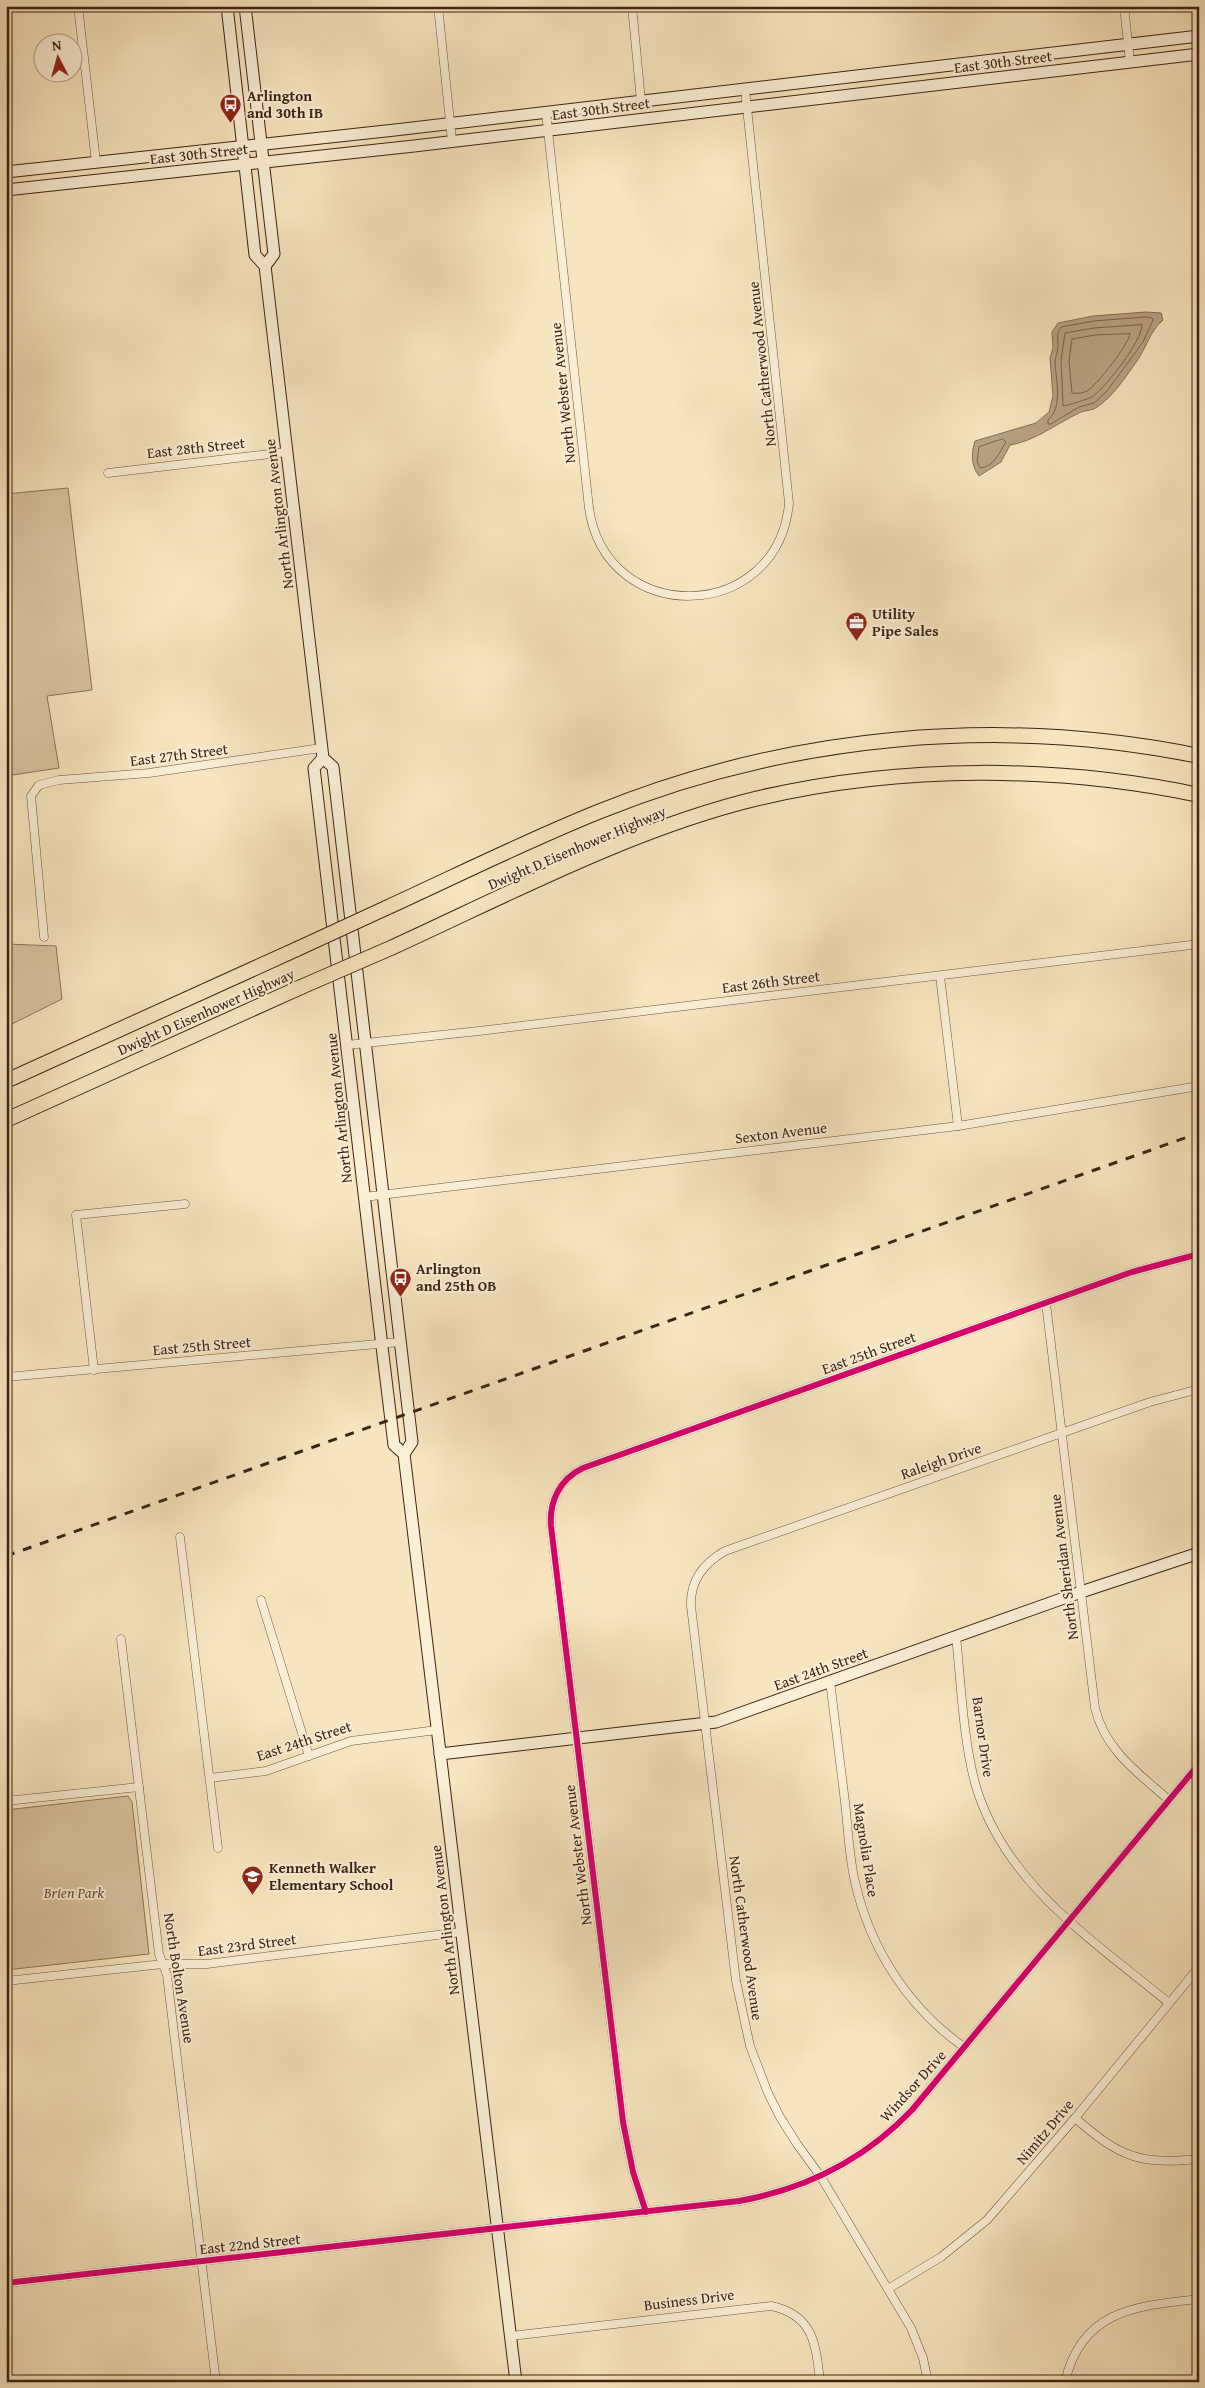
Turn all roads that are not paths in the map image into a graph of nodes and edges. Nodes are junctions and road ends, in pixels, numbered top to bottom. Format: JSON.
{"nodes":[{"id":1,"x":78,"y":6,"type":"edge"},
{"id":2,"x":227,"y":6,"type":"edge"},
{"id":3,"x":245,"y":6,"type":"edge"},
{"id":4,"x":438,"y":6,"type":"edge"},
{"id":5,"x":632,"y":6,"type":"edge"},
{"id":6,"x":1124,"y":6,"type":"edge"},
{"id":7,"x":1199,"y":36,"type":"edge"},
{"id":8,"x":1128,"y":45,"type":"junction"},
{"id":9,"x":1199,"y":54,"type":"edge"},
{"id":10,"x":1130,"y":62,"type":"junction"},
{"id":11,"x":745,"y":89,"type":"junction"},
{"id":12,"x":641,"y":101,"type":"junction"},
{"id":13,"x":747,"y":107,"type":"junction"},
{"id":14,"x":546,"y":112,"type":"junction"},
{"id":15,"x":450,"y":123,"type":"junction"},
{"id":16,"x":548,"y":130,"type":"junction"},
{"id":17,"x":452,"y":141,"type":"junction"},
{"id":18,"x":261,"y":145,"type":"junction"},
{"id":19,"x":243,"y":147,"type":"junction"},
{"id":20,"x":96,"y":162,"type":"junction"},
{"id":21,"x":263,"y":163,"type":"junction"},
{"id":22,"x":245,"y":165,"type":"junction"},
{"id":23,"x":6,"y":172,"type":"edge"},
{"id":24,"x":6,"y":190,"type":"edge"},
{"id":25,"x":266,"y":266,"type":"junction"},
{"id":26,"x":287,"y":452,"type":"junction"},
{"id":27,"x":108,"y":473,"type":"dead end"},
{"id":28,"x":706,"y":595,"type":"joint"},
{"id":29,"x":322,"y":753,"type":"junction"},
{"id":30,"x":1199,"y":756,"type":"edge"},
{"id":31,"x":1199,"y":795,"type":"edge"},
{"id":32,"x":44,"y":937,"type":"dead end"},
{"id":33,"x":1199,"y":944,"type":"edge"},
{"id":34,"x":940,"y":976,"type":"junction"},
{"id":35,"x":365,"y":1043,"type":"junction"},
{"id":36,"x":347,"y":1044,"type":"junction"},
{"id":37,"x":6,"y":1081,"type":"edge"},
{"id":38,"x":1199,"y":1086,"type":"edge"},
{"id":39,"x":6,"y":1120,"type":"edge"},
{"id":40,"x":958,"y":1126,"type":"junction"},
{"id":41,"x":383,"y":1194,"type":"junction"},
{"id":42,"x":364,"y":1197,"type":"junction"},
{"id":43,"x":185,"y":1204,"type":"dead end"},
{"id":44,"x":1199,"y":1254,"type":"edge"},
{"id":45,"x":1046,"y":1303,"type":"junction"},
{"id":46,"x":400,"y":1342,"type":"junction"},
{"id":47,"x":381,"y":1344,"type":"junction"},
{"id":48,"x":94,"y":1370,"type":"junction"},
{"id":49,"x":6,"y":1377,"type":"edge"},
{"id":50,"x":1199,"y":1389,"type":"edge"},
{"id":51,"x":1061,"y":1434,"type":"junction"},
{"id":52,"x":404,"y":1454,"type":"junction"},
{"id":53,"x":557,"y":1492,"type":"joint"},
{"id":54,"x":180,"y":1537,"type":"dead end"},
{"id":55,"x":1199,"y":1553,"type":"edge"},
{"id":56,"x":700,"y":1573,"type":"joint"},
{"id":57,"x":1081,"y":1592,"type":"junction"},
{"id":58,"x":261,"y":1600,"type":"dead end"},
{"id":59,"x":956,"y":1636,"type":"junction"},
{"id":60,"x":121,"y":1639,"type":"dead end"},
{"id":61,"x":830,"y":1681,"type":"junction"},
{"id":62,"x":705,"y":1723,"type":"junction"},
{"id":63,"x":437,"y":1730,"type":"junction"},
{"id":64,"x":576,"y":1738,"type":"junction"},
{"id":65,"x":440,"y":1754,"type":"junction"},
{"id":66,"x":309,"y":1756,"type":"junction"},
{"id":67,"x":1199,"y":1764,"type":"edge"},
{"id":68,"x":210,"y":1778,"type":"junction"},
{"id":69,"x":139,"y":1787,"type":"junction"},
{"id":70,"x":1169,"y":1800,"type":"junction"},
{"id":71,"x":6,"y":1801,"type":"edge"},
{"id":72,"x":218,"y":1848,"type":"dead end"},
{"id":73,"x":1070,"y":1921,"type":"junction"},
{"id":74,"x":461,"y":1932,"type":"junction"},
{"id":75,"x":163,"y":1964,"type":"junction"},
{"id":76,"x":1199,"y":1968,"type":"edge"},
{"id":77,"x":1196,"y":1977,"type":"edge"},
{"id":78,"x":6,"y":1981,"type":"edge"},
{"id":79,"x":1169,"y":2003,"type":"junction"},
{"id":80,"x":964,"y":2047,"type":"junction"},
{"id":81,"x":1075,"y":2118,"type":"junction"},
{"id":82,"x":1199,"y":2159,"type":"edge"},
{"id":83,"x":822,"y":2177,"type":"junction"},
{"id":84,"x":646,"y":2212,"type":"junction"},
{"id":85,"x":497,"y":2229,"type":"junction"},
{"id":86,"x":202,"y":2262,"type":"junction"},
{"id":87,"x":6,"y":2283,"type":"edge"},
{"id":88,"x":888,"y":2289,"type":"junction"},
{"id":89,"x":1199,"y":2299,"type":"edge"},
{"id":90,"x":511,"y":2336,"type":"junction"},
{"id":91,"x":216,"y":2382,"type":"edge"},
{"id":92,"x":516,"y":2382,"type":"edge"},
{"id":93,"x":820,"y":2382,"type":"edge"},
{"id":94,"x":928,"y":2382,"type":"edge"},
{"id":95,"x":1064,"y":2382,"type":"edge"}],
"edges":[{"from":1,"to":20,"type":"street"},
{"from":2,"to":19,"type":"main road","name":"North Arlington Avenue"},
{"from":3,"to":18,"type":"main road","name":"North Arlington Avenue"},
{"from":4,"to":15,"type":"street"},
{"from":5,"to":12,"type":"street"},
{"from":6,"to":8,"type":"street"},
{"from":7,"to":8,"type":"main road","name":"East 30th Street"},
{"from":8,"to":10,"type":"street"},
{"from":8,"to":11,"type":"main road","name":"East 30th Street"},
{"from":9,"to":10,"type":"main road","name":"East 30th Street"},
{"from":10,"to":13,"type":"main road","name":"East 30th Street"},
{"from":11,"to":12,"type":"main road","name":"East 30th Street"},
{"from":11,"to":13,"type":"street","name":"North Catherwood Avenue"},
{"from":12,"to":14,"type":"main road","name":"East 30th Street"},
{"from":13,"to":16,"type":"main road","name":"East 30th Street"},
{"from":13,"to":28,"type":"street","name":"North Catherwood Avenue"},
{"from":14,"to":15,"type":"main road","name":"East 30th Street"},
{"from":14,"to":16,"type":"street","name":"North Webster Avenue"},
{"from":15,"to":17,"type":"street"},
{"from":15,"to":18,"type":"main road","name":"East 30th Street"},
{"from":16,"to":17,"type":"main road","name":"East 30th Street"},
{"from":16,"to":28,"type":"street","name":"North Webster Avenue"},
{"from":17,"to":21,"type":"main road","name":"East 30th Street"},
{"from":18,"to":19,"type":"main road","name":"East 30th Street"},
{"from":18,"to":21,"type":"main road","name":"North Arlington Avenue"},
{"from":19,"to":20,"type":"main road","name":"East 30th Street"},
{"from":19,"to":22,"type":"main road","name":"North Arlington Avenue"},
{"from":20,"to":23,"type":"main road","name":"East 30th Street"},
{"from":21,"to":22,"type":"main road","name":"East 30th Street"},
{"from":21,"to":25,"type":"main road","name":"North Arlington Avenue"},
{"from":22,"to":24,"type":"main road","name":"East 30th Street"},
{"from":22,"to":25,"type":"main road","name":"North Arlington Avenue"},
{"from":25,"to":26,"type":"main road","name":"North Arlington Avenue"},
{"from":26,"to":27,"type":"street","name":"East 28th Street"},
{"from":26,"to":29,"type":"main road","name":"North Arlington Avenue"},
{"from":29,"to":32,"type":"street","name":"East 27th Street"},
{"from":29,"to":35,"type":"main road","name":"North Arlington Avenue"},
{"from":29,"to":36,"type":"main road","name":"North Arlington Avenue"},
{"from":30,"to":37,"type":"highway","name":"Dwight D Eisenhower Highway","bridge":true},
{"from":31,"to":39,"type":"highway","name":"Dwight D Eisenhower Highway","bridge":true},
{"from":33,"to":34,"type":"street","name":"East 26th Street"},
{"from":34,"to":35,"type":"street","name":"East 26th Street"},
{"from":34,"to":40,"type":"street"},
{"from":35,"to":36,"type":"street","name":"East 26th Street"},
{"from":35,"to":41,"type":"main road","name":"North Arlington Avenue"},
{"from":36,"to":42,"type":"main road","name":"North Arlington Avenue"},
{"from":38,"to":40,"type":"street","name":"Sexton Avenue"},
{"from":40,"to":41,"type":"street","name":"Sexton Avenue"},
{"from":41,"to":42,"type":"street","name":"Sexton Avenue"},
{"from":41,"to":46,"type":"main road","name":"North Arlington Avenue"},
{"from":42,"to":47,"type":"main road","name":"North Arlington Avenue"},
{"from":43,"to":48,"type":"street"},
{"from":44,"to":45,"type":"street","name":"East 25th Street"},
{"from":45,"to":51,"type":"street","name":"North Sheridan Avenue"},
{"from":45,"to":53,"type":"street","name":"East 25th Street"},
{"from":46,"to":47,"type":"street","name":"East 25th Street"},
{"from":46,"to":52,"type":"main road","name":"North Arlington Avenue"},
{"from":47,"to":48,"type":"street","name":"East 25th Street"},
{"from":47,"to":52,"type":"main road","name":"North Arlington Avenue"},
{"from":48,"to":49,"type":"street","name":"East 25th Street"},
{"from":50,"to":51,"type":"street","name":"Raleigh Drive"},
{"from":51,"to":56,"type":"street","name":"Raleigh Drive"},
{"from":51,"to":57,"type":"street","name":"North Sheridan Avenue"},
{"from":52,"to":63,"type":"main road","name":"North Arlington Avenue"},
{"from":53,"to":64,"type":"street","name":"North Webster Avenue"},
{"from":54,"to":68,"type":"street"},
{"from":55,"to":57,"type":"main road","name":"East 24th Street"},
{"from":56,"to":62,"type":"street","name":"North Catherwood Avenue"},
{"from":57,"to":59,"type":"main road","name":"East 24th Street"},
{"from":57,"to":70,"type":"street","name":"North Sheridan Avenue"},
{"from":58,"to":66,"type":"street"},
{"from":59,"to":61,"type":"main road","name":"East 24th Street"},
{"from":59,"to":73,"type":"street","name":"Barnor Drive"},
{"from":60,"to":69,"type":"street","name":"North Bolton Avenue"},
{"from":61,"to":62,"type":"main road","name":"East 24th Street"},
{"from":61,"to":80,"type":"street","name":"Magnolia Place"},
{"from":62,"to":64,"type":"main road","name":"East 24th Street"},
{"from":62,"to":83,"type":"street","name":"North Catherwood Avenue"},
{"from":63,"to":65,"type":"main road","name":"North Arlington Avenue"},
{"from":63,"to":66,"type":"street","name":"East 24th Street"},
{"from":64,"to":65,"type":"main road","name":"East 24th Street"},
{"from":64,"to":84,"type":"street","name":"North Webster Avenue"},
{"from":65,"to":74,"type":"main road","name":"North Arlington Avenue"},
{"from":66,"to":68,"type":"street","name":"East 24th Street"},
{"from":67,"to":70,"type":"street","name":"Windsor Drive"},
{"from":68,"to":72,"type":"street"},
{"from":69,"to":71,"type":"street"},
{"from":69,"to":75,"type":"street","name":"North Bolton Avenue"},
{"from":70,"to":73,"type":"street","name":"Windsor Drive"},
{"from":73,"to":79,"type":"street","name":"Barnor Drive"},
{"from":73,"to":80,"type":"street","name":"Windsor Drive"},
{"from":74,"to":75,"type":"street","name":"East 23rd Street"},
{"from":74,"to":85,"type":"main road","name":"North Arlington Avenue"},
{"from":75,"to":78,"type":"street","name":"East 23rd Street"},
{"from":75,"to":86,"type":"street","name":"North Bolton Avenue"},
{"from":76,"to":77,"type":"street","name":"Nimitz Drive"},
{"from":77,"to":79,"type":"street","name":"Nimitz Drive"},
{"from":79,"to":81,"type":"street","name":"Nimitz Drive"},
{"from":80,"to":83,"type":"street","name":"Windsor Drive"},
{"from":81,"to":82,"type":"street"},
{"from":81,"to":88,"type":"street","name":"Nimitz Drive"},
{"from":83,"to":84,"type":"street","name":"Windsor Drive"},
{"from":83,"to":88,"type":"street","name":"North Catherwood Avenue"},
{"from":84,"to":85,"type":"street","name":"Windsor Drive"},
{"from":85,"to":86,"type":"street","name":"East 22nd Street"},
{"from":85,"to":90,"type":"main road","name":"North Arlington Avenue"},
{"from":86,"to":87,"type":"street","name":"East 22nd Street"},
{"from":86,"to":91,"type":"street","name":"North Bolton Avenue"},
{"from":88,"to":94,"type":"street","name":"North Catherwood Avenue"},
{"from":89,"to":95,"type":"street"},
{"from":90,"to":92,"type":"main road","name":"North Arlington Avenue"},
{"from":90,"to":93,"type":"street","name":"Business Drive"}]}
